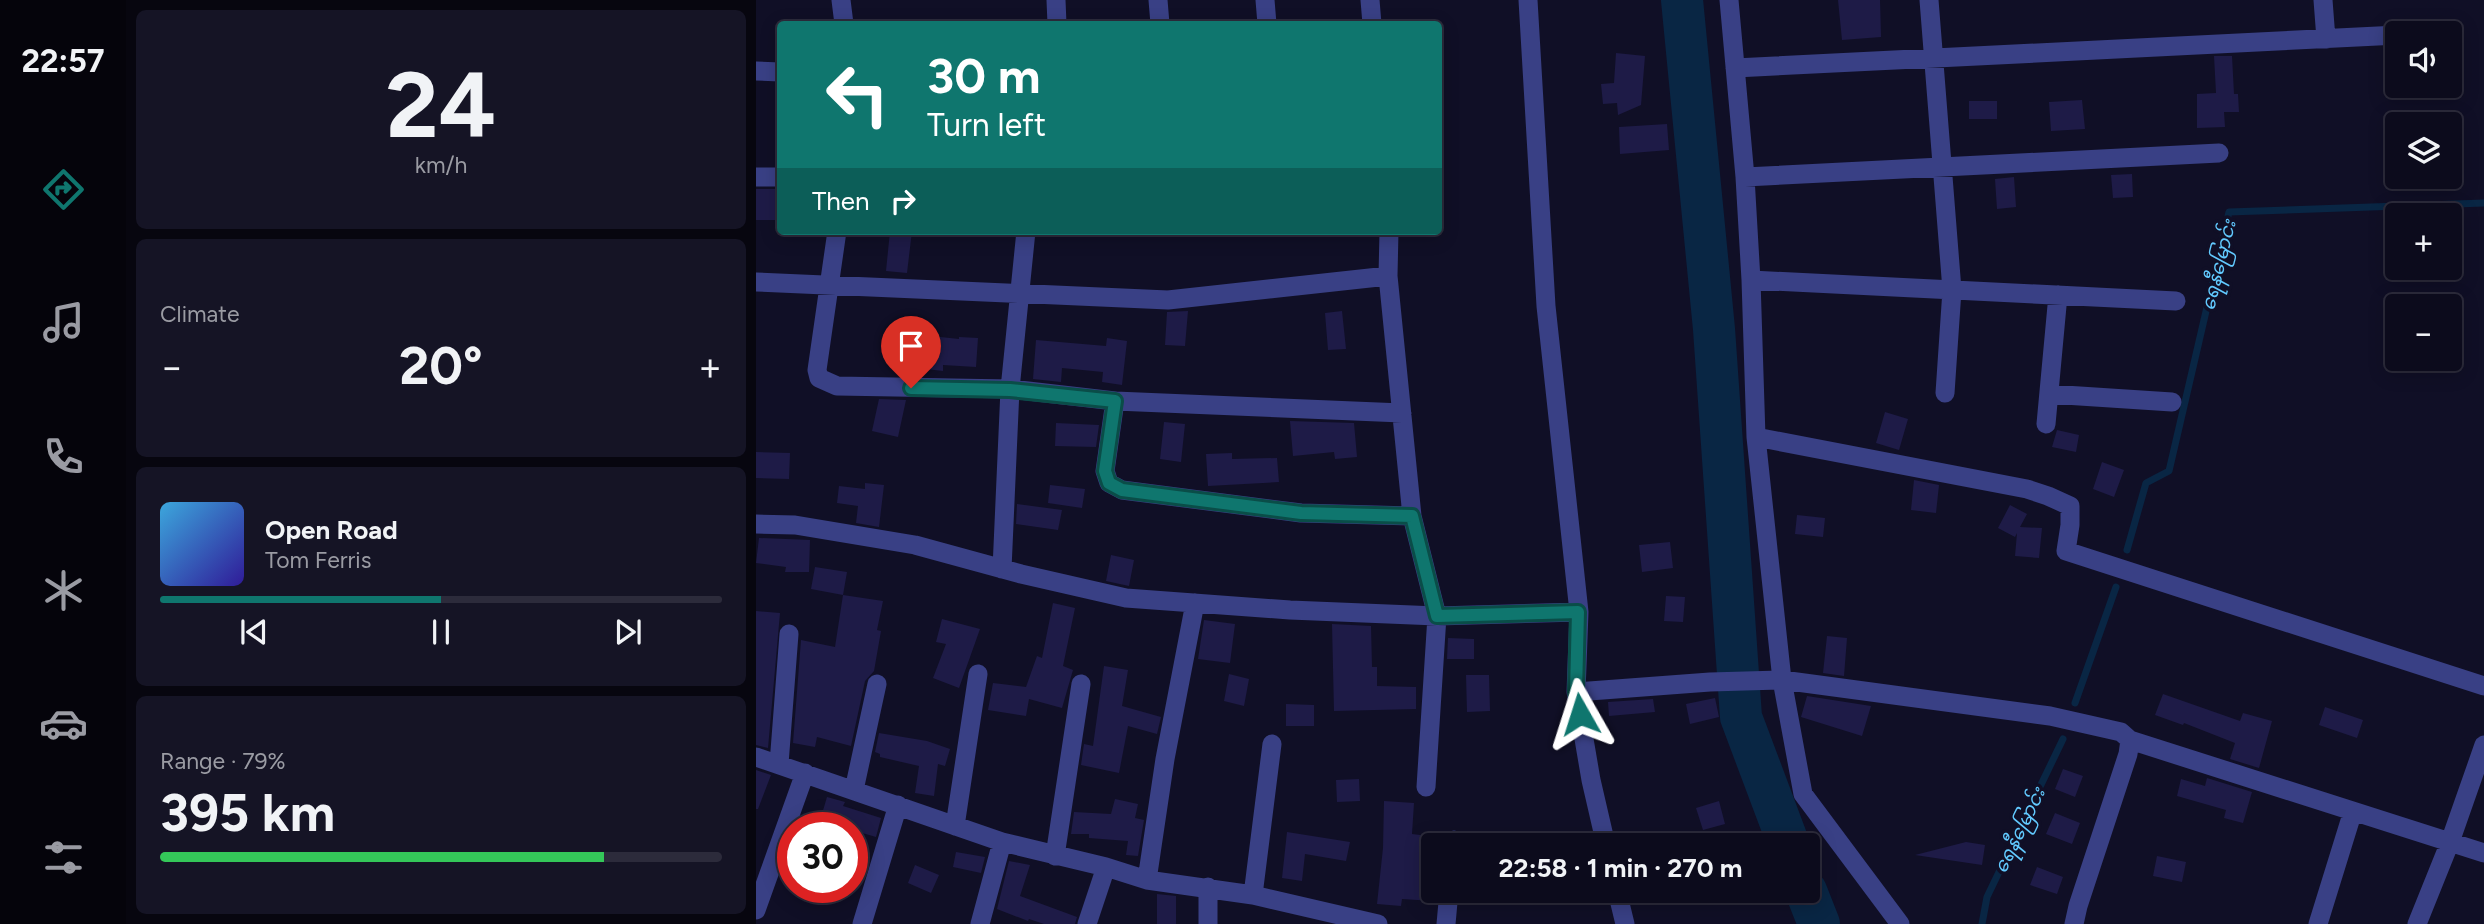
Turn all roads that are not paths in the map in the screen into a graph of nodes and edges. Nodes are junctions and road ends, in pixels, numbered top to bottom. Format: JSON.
{"nodes":[{"id":1,"x":841,"y":0,"type":"edge"},
{"id":2,"x":1056,"y":0,"type":"edge"},
{"id":3,"x":1158,"y":0,"type":"edge"},
{"id":4,"x":1265,"y":0,"type":"edge"},
{"id":5,"x":1370,"y":0,"type":"edge"},
{"id":6,"x":1528,"y":0,"type":"edge"},
{"id":7,"x":1729,"y":0,"type":"edge"},
{"id":8,"x":1929,"y":0,"type":"edge"},
{"id":9,"x":2323,"y":0,"type":"edge"},
{"id":10,"x":844,"y":21,"type":"edge"},
{"id":11,"x":1057,"y":21,"type":"edge"},
{"id":12,"x":1160,"y":21,"type":"edge"},
{"id":13,"x":1267,"y":21,"type":"edge"},
{"id":14,"x":1372,"y":21,"type":"edge"},
{"id":15,"x":2385,"y":36,"type":"edge"},
{"id":16,"x":2326,"y":39,"type":"junction"},
{"id":17,"x":1935,"y":58,"type":"junction"},
{"id":18,"x":1735,"y":68,"type":"junction"},
{"id":19,"x":756,"y":71,"type":"edge"},
{"id":20,"x":777,"y":72,"type":"edge"},
{"id":21,"x":2219,"y":153,"type":"dead end"},
{"id":22,"x":1943,"y":167,"type":"junction"},
{"id":23,"x":756,"y":177,"type":"edge"},
{"id":24,"x":777,"y":177,"type":"edge"},
{"id":25,"x":1745,"y":177,"type":"junction"},
{"id":26,"x":836,"y":235,"type":"edge"},
{"id":27,"x":1026,"y":235,"type":"edge"},
{"id":28,"x":1389,"y":235,"type":"edge"},
{"id":29,"x":1388,"y":276,"type":"junction"},
{"id":30,"x":1751,"y":280,"type":"junction"},
{"id":31,"x":756,"y":282,"type":"edge"},
{"id":32,"x":828,"y":285,"type":"junction"},
{"id":33,"x":1952,"y":290,"type":"junction"},
{"id":34,"x":1019,"y":294,"type":"junction"},
{"id":35,"x":2058,"y":295,"type":"junction"},
{"id":36,"x":2176,"y":301,"type":"dead end"},
{"id":37,"x":1010,"y":390,"type":"junction"},
{"id":38,"x":1945,"y":393,"type":"dead end"},
{"id":39,"x":2049,"y":394,"type":"junction"},
{"id":40,"x":1115,"y":401,"type":"junction"},
{"id":41,"x":2172,"y":402,"type":"dead end"},
{"id":42,"x":1402,"y":413,"type":"junction"},
{"id":43,"x":2046,"y":424,"type":"dead end"},
{"id":44,"x":1756,"y":437,"type":"junction"},
{"id":45,"x":1412,"y":516,"type":"junction"},
{"id":46,"x":756,"y":524,"type":"edge"},
{"id":47,"x":1002,"y":569,"type":"junction"},
{"id":48,"x":1195,"y":603,"type":"junction"},
{"id":49,"x":1578,"y":612,"type":"junction"},
{"id":50,"x":1437,"y":616,"type":"junction"},
{"id":51,"x":789,"y":634,"type":"dead end"},
{"id":52,"x":978,"y":674,"type":"dead end"},
{"id":53,"x":1782,"y":680,"type":"junction"},
{"id":54,"x":877,"y":684,"type":"dead end"},
{"id":55,"x":1081,"y":684,"type":"dead end"},
{"id":56,"x":2484,"y":686,"type":"edge"},
{"id":57,"x":1576,"y":692,"type":"junction"},
{"id":58,"x":2130,"y":740,"type":"junction"},
{"id":59,"x":1272,"y":744,"type":"dead end"},
{"id":60,"x":2484,"y":745,"type":"edge"},
{"id":61,"x":756,"y":757,"type":"edge"},
{"id":62,"x":779,"y":764,"type":"junction"},
{"id":63,"x":805,"y":773,"type":"junction"},
{"id":64,"x":1426,"y":787,"type":"dead end"},
{"id":65,"x":854,"y":790,"type":"junction"},
{"id":66,"x":898,"y":806,"type":"junction"},
{"id":67,"x":2353,"y":811,"type":"junction"},
{"id":68,"x":955,"y":826,"type":"junction"},
{"id":69,"x":1603,"y":833,"type":"edge"},
{"id":70,"x":1002,"y":842,"type":"junction"},
{"id":71,"x":2450,"y":842,"type":"junction"},
{"id":72,"x":2484,"y":853,"type":"edge"},
{"id":73,"x":1055,"y":856,"type":"junction"},
{"id":74,"x":1106,"y":867,"type":"junction"},
{"id":75,"x":1147,"y":880,"type":"junction"},
{"id":76,"x":1208,"y":887,"type":"junction"},
{"id":77,"x":1253,"y":895,"type":"junction"},
{"id":78,"x":1448,"y":903,"type":"edge"},
{"id":79,"x":1620,"y":903,"type":"edge"},
{"id":80,"x":756,"y":910,"type":"edge"},
{"id":81,"x":1307,"y":916,"type":"edge"},
{"id":82,"x":2076,"y":923,"type":"edge"},
{"id":83,"x":862,"y":924,"type":"edge"},
{"id":84,"x":980,"y":924,"type":"edge"},
{"id":85,"x":1087,"y":924,"type":"edge"},
{"id":86,"x":1208,"y":924,"type":"edge"},
{"id":87,"x":1378,"y":924,"type":"edge"},
{"id":88,"x":1446,"y":924,"type":"edge"},
{"id":89,"x":1625,"y":924,"type":"edge"},
{"id":90,"x":1900,"y":924,"type":"edge"},
{"id":91,"x":2318,"y":924,"type":"edge"},
{"id":92,"x":2417,"y":924,"type":"edge"}],
"edges":[{"from":1,"to":10,"type":"street"},
{"from":2,"to":11,"type":"street"},
{"from":3,"to":12,"type":"street"},
{"from":4,"to":13,"type":"street"},
{"from":5,"to":14,"type":"street"},
{"from":6,"to":49,"type":"street"},
{"from":7,"to":18,"type":"street"},
{"from":8,"to":17,"type":"street"},
{"from":9,"to":16,"type":"street"},
{"from":15,"to":16,"type":"street"},
{"from":16,"to":17,"type":"street"},
{"from":17,"to":18,"type":"street"},
{"from":17,"to":22,"type":"street"},
{"from":18,"to":25,"type":"street"},
{"from":19,"to":20,"type":"street"},
{"from":21,"to":22,"type":"street"},
{"from":22,"to":25,"type":"street"},
{"from":22,"to":33,"type":"street"},
{"from":23,"to":24,"type":"street"},
{"from":25,"to":30,"type":"street"},
{"from":26,"to":32,"type":"street"},
{"from":27,"to":34,"type":"street"},
{"from":28,"to":29,"type":"street"},
{"from":29,"to":34,"type":"street"},
{"from":29,"to":42,"type":"street"},
{"from":30,"to":33,"type":"street"},
{"from":30,"to":44,"type":"street"},
{"from":31,"to":32,"type":"street"},
{"from":32,"to":34,"type":"street"},
{"from":32,"to":37,"type":"street"},
{"from":33,"to":35,"type":"street"},
{"from":33,"to":38,"type":"street"},
{"from":34,"to":37,"type":"street"},
{"from":35,"to":36,"type":"street"},
{"from":35,"to":39,"type":"street"},
{"from":37,"to":40,"type":"street"},
{"from":37,"to":47,"type":"street"},
{"from":39,"to":41,"type":"street"},
{"from":39,"to":43,"type":"street"},
{"from":40,"to":42,"type":"street"},
{"from":40,"to":45,"type":"street"},
{"from":42,"to":45,"type":"street"},
{"from":44,"to":53,"type":"street"},
{"from":44,"to":56,"type":"street"},
{"from":45,"to":50,"type":"street"},
{"from":46,"to":47,"type":"street"},
{"from":47,"to":48,"type":"street"},
{"from":48,"to":50,"type":"street"},
{"from":48,"to":75,"type":"street"},
{"from":49,"to":50,"type":"street"},
{"from":49,"to":57,"type":"street"},
{"from":50,"to":64,"type":"street"},
{"from":51,"to":62,"type":"street"},
{"from":52,"to":68,"type":"street"},
{"from":53,"to":57,"type":"street"},
{"from":53,"to":58,"type":"street"},
{"from":53,"to":90,"type":"street"},
{"from":54,"to":65,"type":"street"},
{"from":55,"to":73,"type":"street"},
{"from":57,"to":69,"type":"street"},
{"from":58,"to":67,"type":"street"},
{"from":58,"to":82,"type":"street"},
{"from":59,"to":77,"type":"street"},
{"from":60,"to":71,"type":"street"},
{"from":61,"to":62,"type":"street"},
{"from":62,"to":63,"type":"street"},
{"from":63,"to":65,"type":"street"},
{"from":63,"to":80,"type":"street"},
{"from":65,"to":66,"type":"street"},
{"from":66,"to":68,"type":"street"},
{"from":66,"to":83,"type":"street"},
{"from":67,"to":71,"type":"street"},
{"from":67,"to":91,"type":"street"},
{"from":68,"to":70,"type":"street"},
{"from":70,"to":73,"type":"street"},
{"from":70,"to":84,"type":"street"},
{"from":71,"to":72,"type":"street"},
{"from":71,"to":92,"type":"street"},
{"from":73,"to":74,"type":"street"},
{"from":74,"to":75,"type":"street"},
{"from":74,"to":85,"type":"street"},
{"from":75,"to":76,"type":"street"},
{"from":76,"to":77,"type":"street"},
{"from":76,"to":86,"type":"street"},
{"from":77,"to":81,"type":"street"},
{"from":78,"to":88,"type":"street"},
{"from":79,"to":89,"type":"street"},
{"from":81,"to":87,"type":"street"}]}
